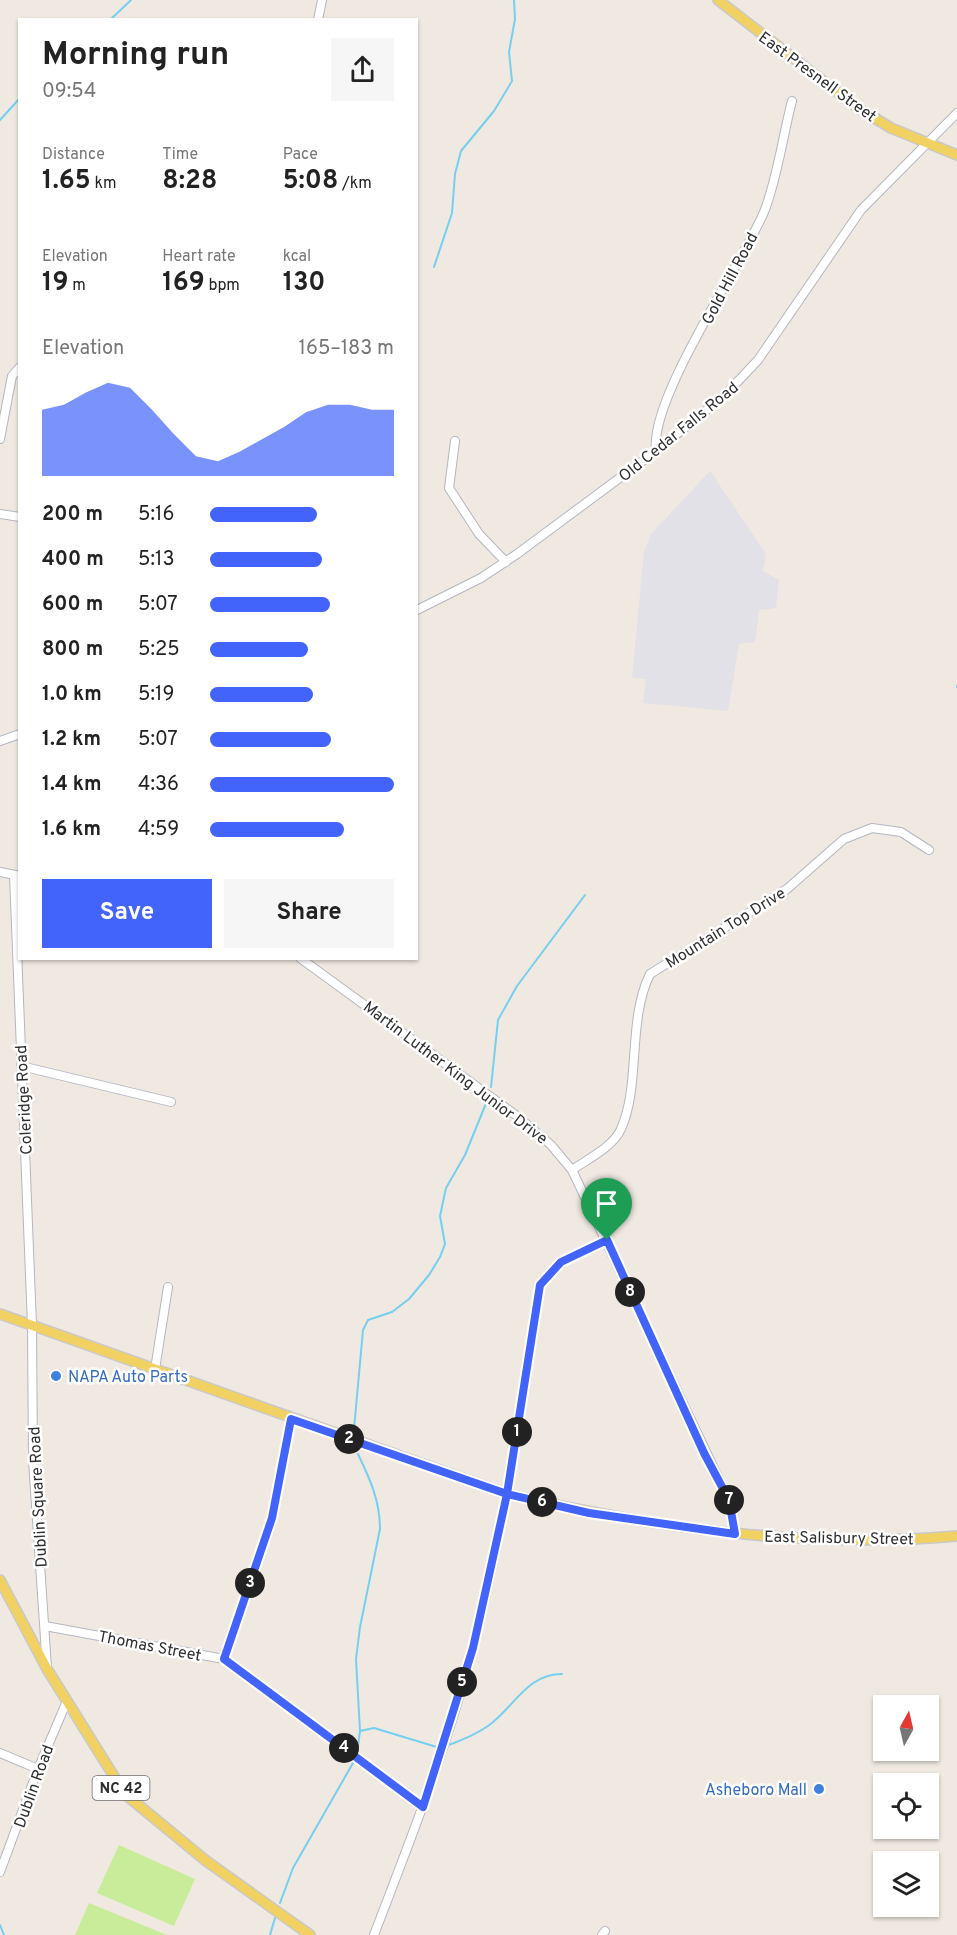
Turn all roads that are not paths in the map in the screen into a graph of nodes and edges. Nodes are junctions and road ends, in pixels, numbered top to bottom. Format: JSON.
{"nodes":[{"id":1,"x":322,"y":0,"type":"edge"},
{"id":2,"x":720,"y":0,"type":"edge"},
{"id":3,"x":318,"y":18,"type":"edge"},
{"id":4,"x":792,"y":101,"type":"dead end"},
{"id":5,"x":957,"y":113,"type":"edge"},
{"id":6,"x":925,"y":144,"type":"junction"},
{"id":7,"x":957,"y":155,"type":"edge"},
{"id":8,"x":18,"y":369,"type":"edge"},
{"id":9,"x":0,"y":439,"type":"edge"},
{"id":10,"x":455,"y":441,"type":"dead end"},
{"id":11,"x":656,"y":451,"type":"junction"},
{"id":12,"x":0,"y":514,"type":"edge"},
{"id":13,"x":18,"y":517,"type":"edge"},
{"id":14,"x":506,"y":562,"type":"junction"},
{"id":15,"x":418,"y":609,"type":"edge"},
{"id":16,"x":18,"y":736,"type":"edge"},
{"id":17,"x":0,"y":741,"type":"edge"},
{"id":18,"x":929,"y":850,"type":"dead end"},
{"id":19,"x":0,"y":872,"type":"edge"},
{"id":20,"x":17,"y":876,"type":"edge"},
{"id":21,"x":18,"y":924,"type":"edge"},
{"id":22,"x":19,"y":960,"type":"edge"},
{"id":23,"x":303,"y":960,"type":"edge"},
{"id":24,"x":21,"y":1066,"type":"junction"},
{"id":25,"x":171,"y":1102,"type":"dead end"},
{"id":26,"x":572,"y":1170,"type":"junction"},
{"id":27,"x":607,"y":1240,"type":"junction"},
{"id":28,"x":168,"y":1287,"type":"dead end"},
{"id":29,"x":0,"y":1314,"type":"edge"},
{"id":30,"x":32,"y":1325,"type":"junction"},
{"id":31,"x":155,"y":1369,"type":"junction"},
{"id":32,"x":291,"y":1419,"type":"junction"},
{"id":33,"x":507,"y":1494,"type":"junction"},
{"id":34,"x":735,"y":1534,"type":"junction"},
{"id":35,"x":957,"y":1536,"type":"edge"},
{"id":36,"x":0,"y":1580,"type":"edge"},
{"id":37,"x":45,"y":1626,"type":"junction"},
{"id":38,"x":30,"y":1637,"type":"junction"},
{"id":39,"x":224,"y":1659,"type":"junction"},
{"id":40,"x":47,"y":1669,"type":"junction"},
{"id":41,"x":67,"y":1701,"type":"junction"},
{"id":42,"x":0,"y":1753,"type":"edge"},
{"id":43,"x":38,"y":1769,"type":"junction"},
{"id":44,"x":423,"y":1807,"type":"junction"},
{"id":45,"x":0,"y":1872,"type":"edge"},
{"id":46,"x":310,"y":1935,"type":"edge"},
{"id":47,"x":374,"y":1935,"type":"edge"}],
"edges":[{"from":1,"to":3,"type":"street"},
{"from":2,"to":6,"type":"main road","name":"East Presnell Street"},
{"from":4,"to":11,"type":"street","name":"Gold Hill Road"},
{"from":5,"to":6,"type":"street","name":"Old Cedar Falls Road"},
{"from":6,"to":7,"type":"main road","name":"East Presnell Street"},
{"from":6,"to":11,"type":"street","name":"Old Cedar Falls Road"},
{"from":8,"to":9,"type":"street"},
{"from":10,"to":14,"type":"street"},
{"from":11,"to":14,"type":"street","name":"Old Cedar Falls Road"},
{"from":12,"to":13,"type":"street"},
{"from":14,"to":15,"type":"street","name":"Old Cedar Falls Road"},
{"from":16,"to":17,"type":"street"},
{"from":18,"to":26,"type":"street","name":"Mountain Top Drive"},
{"from":19,"to":20,"type":"street"},
{"from":20,"to":21,"type":"street","name":"Coleridge Road"},
{"from":22,"to":24,"type":"street","name":"Coleridge Road"},
{"from":23,"to":26,"type":"street","name":"Martin Luther King Junior Drive"},
{"from":24,"to":25,"type":"street"},
{"from":24,"to":30,"type":"street","name":"Coleridge Road"},
{"from":26,"to":27,"type":"street","name":"Martin Luther King Junior Drive"},
{"from":27,"to":33,"type":"street"},
{"from":27,"to":34,"type":"street","name":"Martin Luther King Junior Drive"},
{"from":28,"to":31,"type":"street"},
{"from":29,"to":30,"type":"main road","name":"East Salisbury Street"},
{"from":30,"to":31,"type":"main road","name":"East Salisbury Street"},
{"from":30,"to":37,"type":"street","name":"Dublin Square Road"},
{"from":31,"to":32,"type":"main road","name":"East Salisbury Street"},
{"from":32,"to":33,"type":"main road","name":"East Salisbury Street"},
{"from":32,"to":39,"type":"street"},
{"from":33,"to":34,"type":"main road","name":"East Salisbury Street"},
{"from":33,"to":44,"type":"street"},
{"from":34,"to":35,"type":"main road","name":"East Salisbury Street"},
{"from":36,"to":38,"type":"main road","number":"NC 42"},
{"from":37,"to":38,"type":"street"},
{"from":37,"to":39,"type":"street","name":"Thomas Street"},
{"from":37,"to":40,"type":"street","name":"Dublin Square Road"},
{"from":38,"to":40,"type":"main road","number":"NC 42"},
{"from":39,"to":44,"type":"street","name":"Thomas Street"},
{"from":40,"to":41,"type":"main road","number":"NC 42"},
{"from":41,"to":43,"type":"street","name":"Dublin Road"},
{"from":41,"to":46,"type":"main road","number":"NC 42"},
{"from":42,"to":43,"type":"street"},
{"from":43,"to":45,"type":"street","name":"Dublin Road"},
{"from":44,"to":47,"type":"street"}]}
